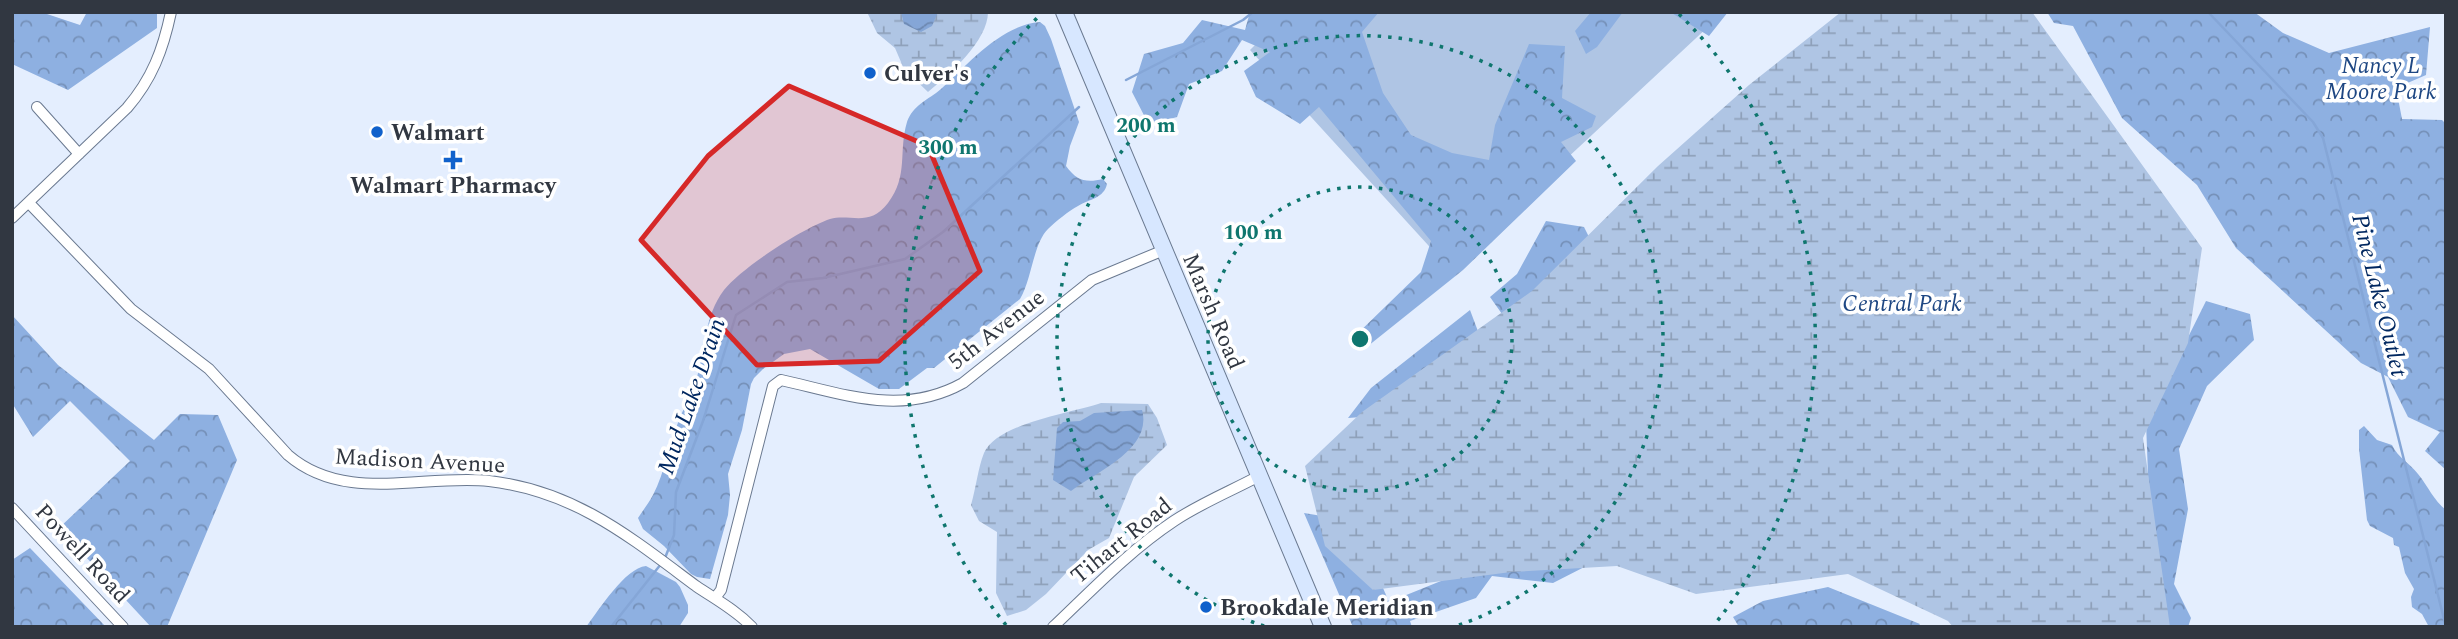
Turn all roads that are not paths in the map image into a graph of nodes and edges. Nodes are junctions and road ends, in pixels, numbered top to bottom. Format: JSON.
{"nodes":[{"id":1,"x":171,"y":12,"type":"edge"},
{"id":2,"x":1064,"y":12,"type":"edge"},
{"id":3,"x":37,"y":107,"type":"dead end"},
{"id":4,"x":79,"y":153,"type":"junction"},
{"id":5,"x":29,"y":203,"type":"junction"},
{"id":6,"x":12,"y":218,"type":"edge"},
{"id":7,"x":1164,"y":250,"type":"junction"},
{"id":8,"x":1259,"y":476,"type":"junction"},
{"id":9,"x":12,"y":508,"type":"edge"},
{"id":10,"x":715,"y":598,"type":"junction"},
{"id":11,"x":123,"y":627,"type":"edge"},
{"id":12,"x":752,"y":627,"type":"edge"},
{"id":13,"x":1053,"y":627,"type":"edge"},
{"id":14,"x":1323,"y":627,"type":"edge"}],
"edges":[{"from":1,"to":4,"type":"street"},
{"from":2,"to":7,"type":"main road","name":"Marsh Road"},
{"from":3,"to":4,"type":"street"},
{"from":4,"to":5,"type":"street"},
{"from":5,"to":6,"type":"street"},
{"from":5,"to":10,"type":"street","name":"Madison Avenue"},
{"from":7,"to":8,"type":"main road","name":"Marsh Road"},
{"from":7,"to":10,"type":"street","name":"5th Avenue"},
{"from":8,"to":13,"type":"street","name":"Tihart Road"},
{"from":8,"to":14,"type":"main road","name":"Marsh Road"},
{"from":9,"to":11,"type":"street","name":"Powell Road"},
{"from":10,"to":12,"type":"street","name":"Madison Avenue"}]}
